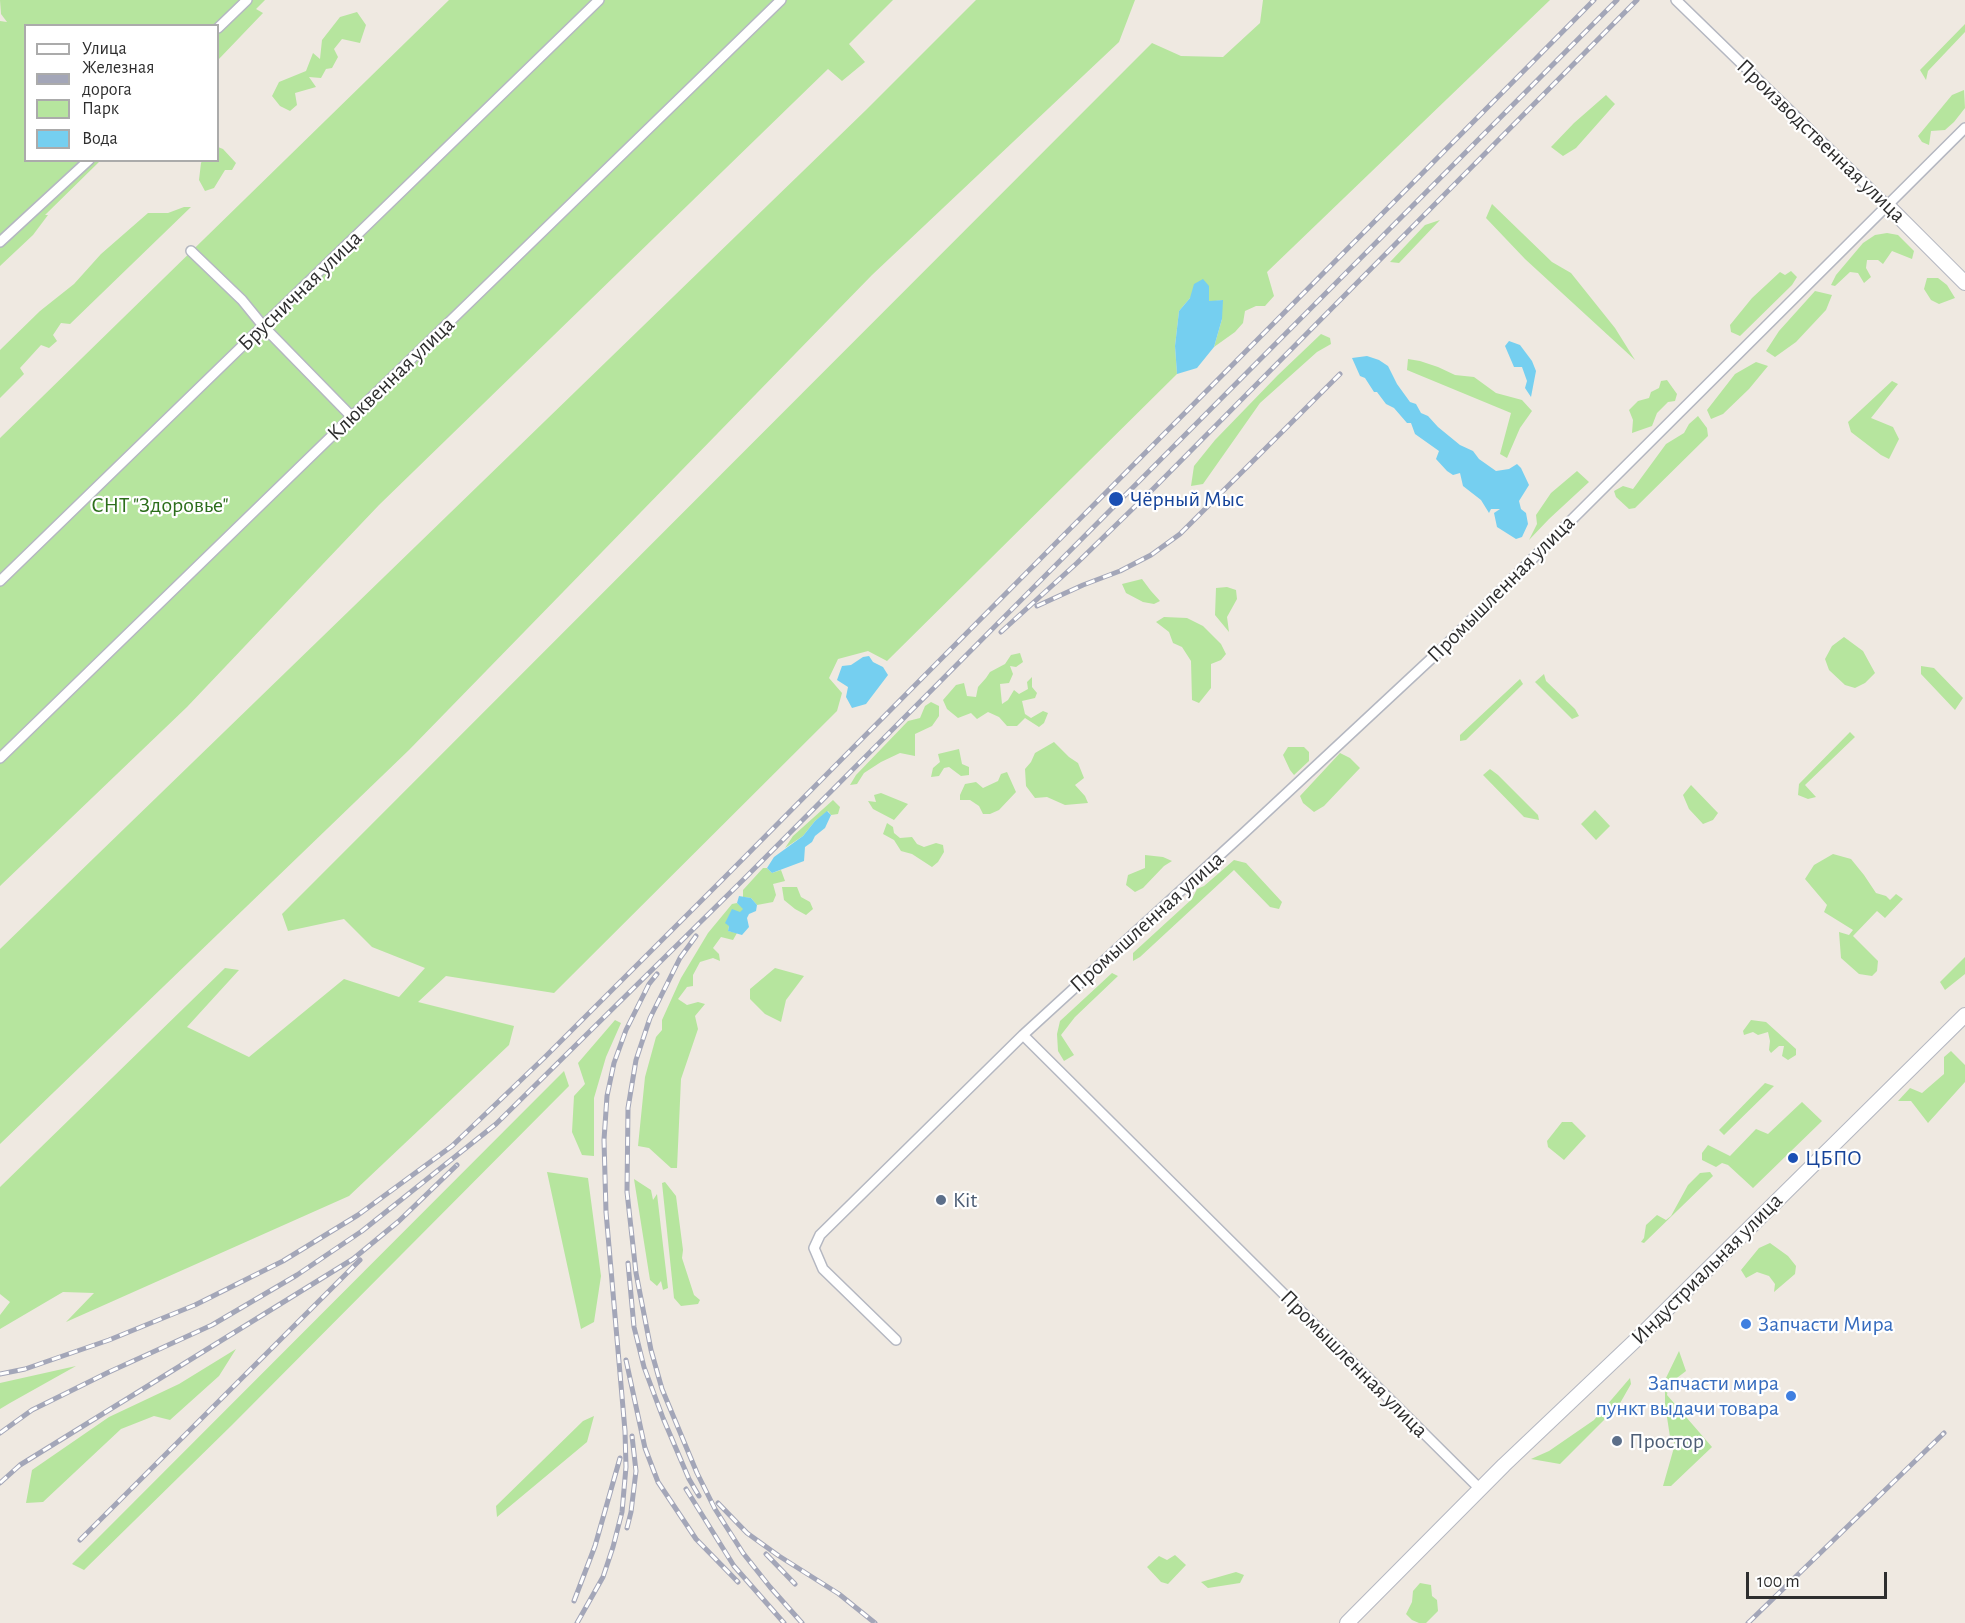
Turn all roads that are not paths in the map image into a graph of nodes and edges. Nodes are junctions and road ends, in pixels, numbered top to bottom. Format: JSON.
{"nodes":[{"id":1,"x":247,"y":0,"type":"edge"},
{"id":2,"x":599,"y":0,"type":"edge"},
{"id":3,"x":781,"y":0,"type":"edge"},
{"id":4,"x":1676,"y":0,"type":"edge"},
{"id":5,"x":219,"y":27,"type":"edge"},
{"id":6,"x":1965,"y":129,"type":"edge"},
{"id":7,"x":87,"y":162,"type":"edge"},
{"id":8,"x":1887,"y":205,"type":"junction"},
{"id":9,"x":0,"y":242,"type":"edge"},
{"id":10,"x":191,"y":251,"type":"dead end"},
{"id":11,"x":1965,"y":283,"type":"edge"},
{"id":12,"x":264,"y":327,"type":"junction"},
{"id":13,"x":352,"y":417,"type":"junction"},
{"id":14,"x":0,"y":581,"type":"edge"},
{"id":15,"x":0,"y":758,"type":"edge"},
{"id":16,"x":1965,"y":1016,"type":"edge"},
{"id":17,"x":1023,"y":1035,"type":"junction"},
{"id":18,"x":896,"y":1340,"type":"dead end"},
{"id":19,"x":1480,"y":1489,"type":"junction"},
{"id":20,"x":1347,"y":1623,"type":"edge"}],
"edges":[{"from":1,"to":5,"type":"street"},
{"from":2,"to":12,"type":"street","name":"Брусничная улица"},
{"from":3,"to":13,"type":"street","name":"Клюквенная улица"},
{"from":4,"to":8,"type":"street","name":"Производственная улица"},
{"from":6,"to":8,"type":"street","name":"Промышленная улица"},
{"from":7,"to":9,"type":"street"},
{"from":8,"to":11,"type":"main road","name":"Производственная улица"},
{"from":8,"to":17,"type":"street","name":"Промышленная улица"},
{"from":10,"to":12,"type":"street"},
{"from":12,"to":13,"type":"street"},
{"from":12,"to":14,"type":"street","name":"Брусничная улица"},
{"from":13,"to":15,"type":"street","name":"Клюквенная улица"},
{"from":16,"to":19,"type":"main road","name":"Индустриальная улица"},
{"from":17,"to":18,"type":"street","name":"Промышленная улица"},
{"from":17,"to":19,"type":"street","name":"Промышленная улица"},
{"from":19,"to":20,"type":"main road","name":"Индустриальная улица"}]}
